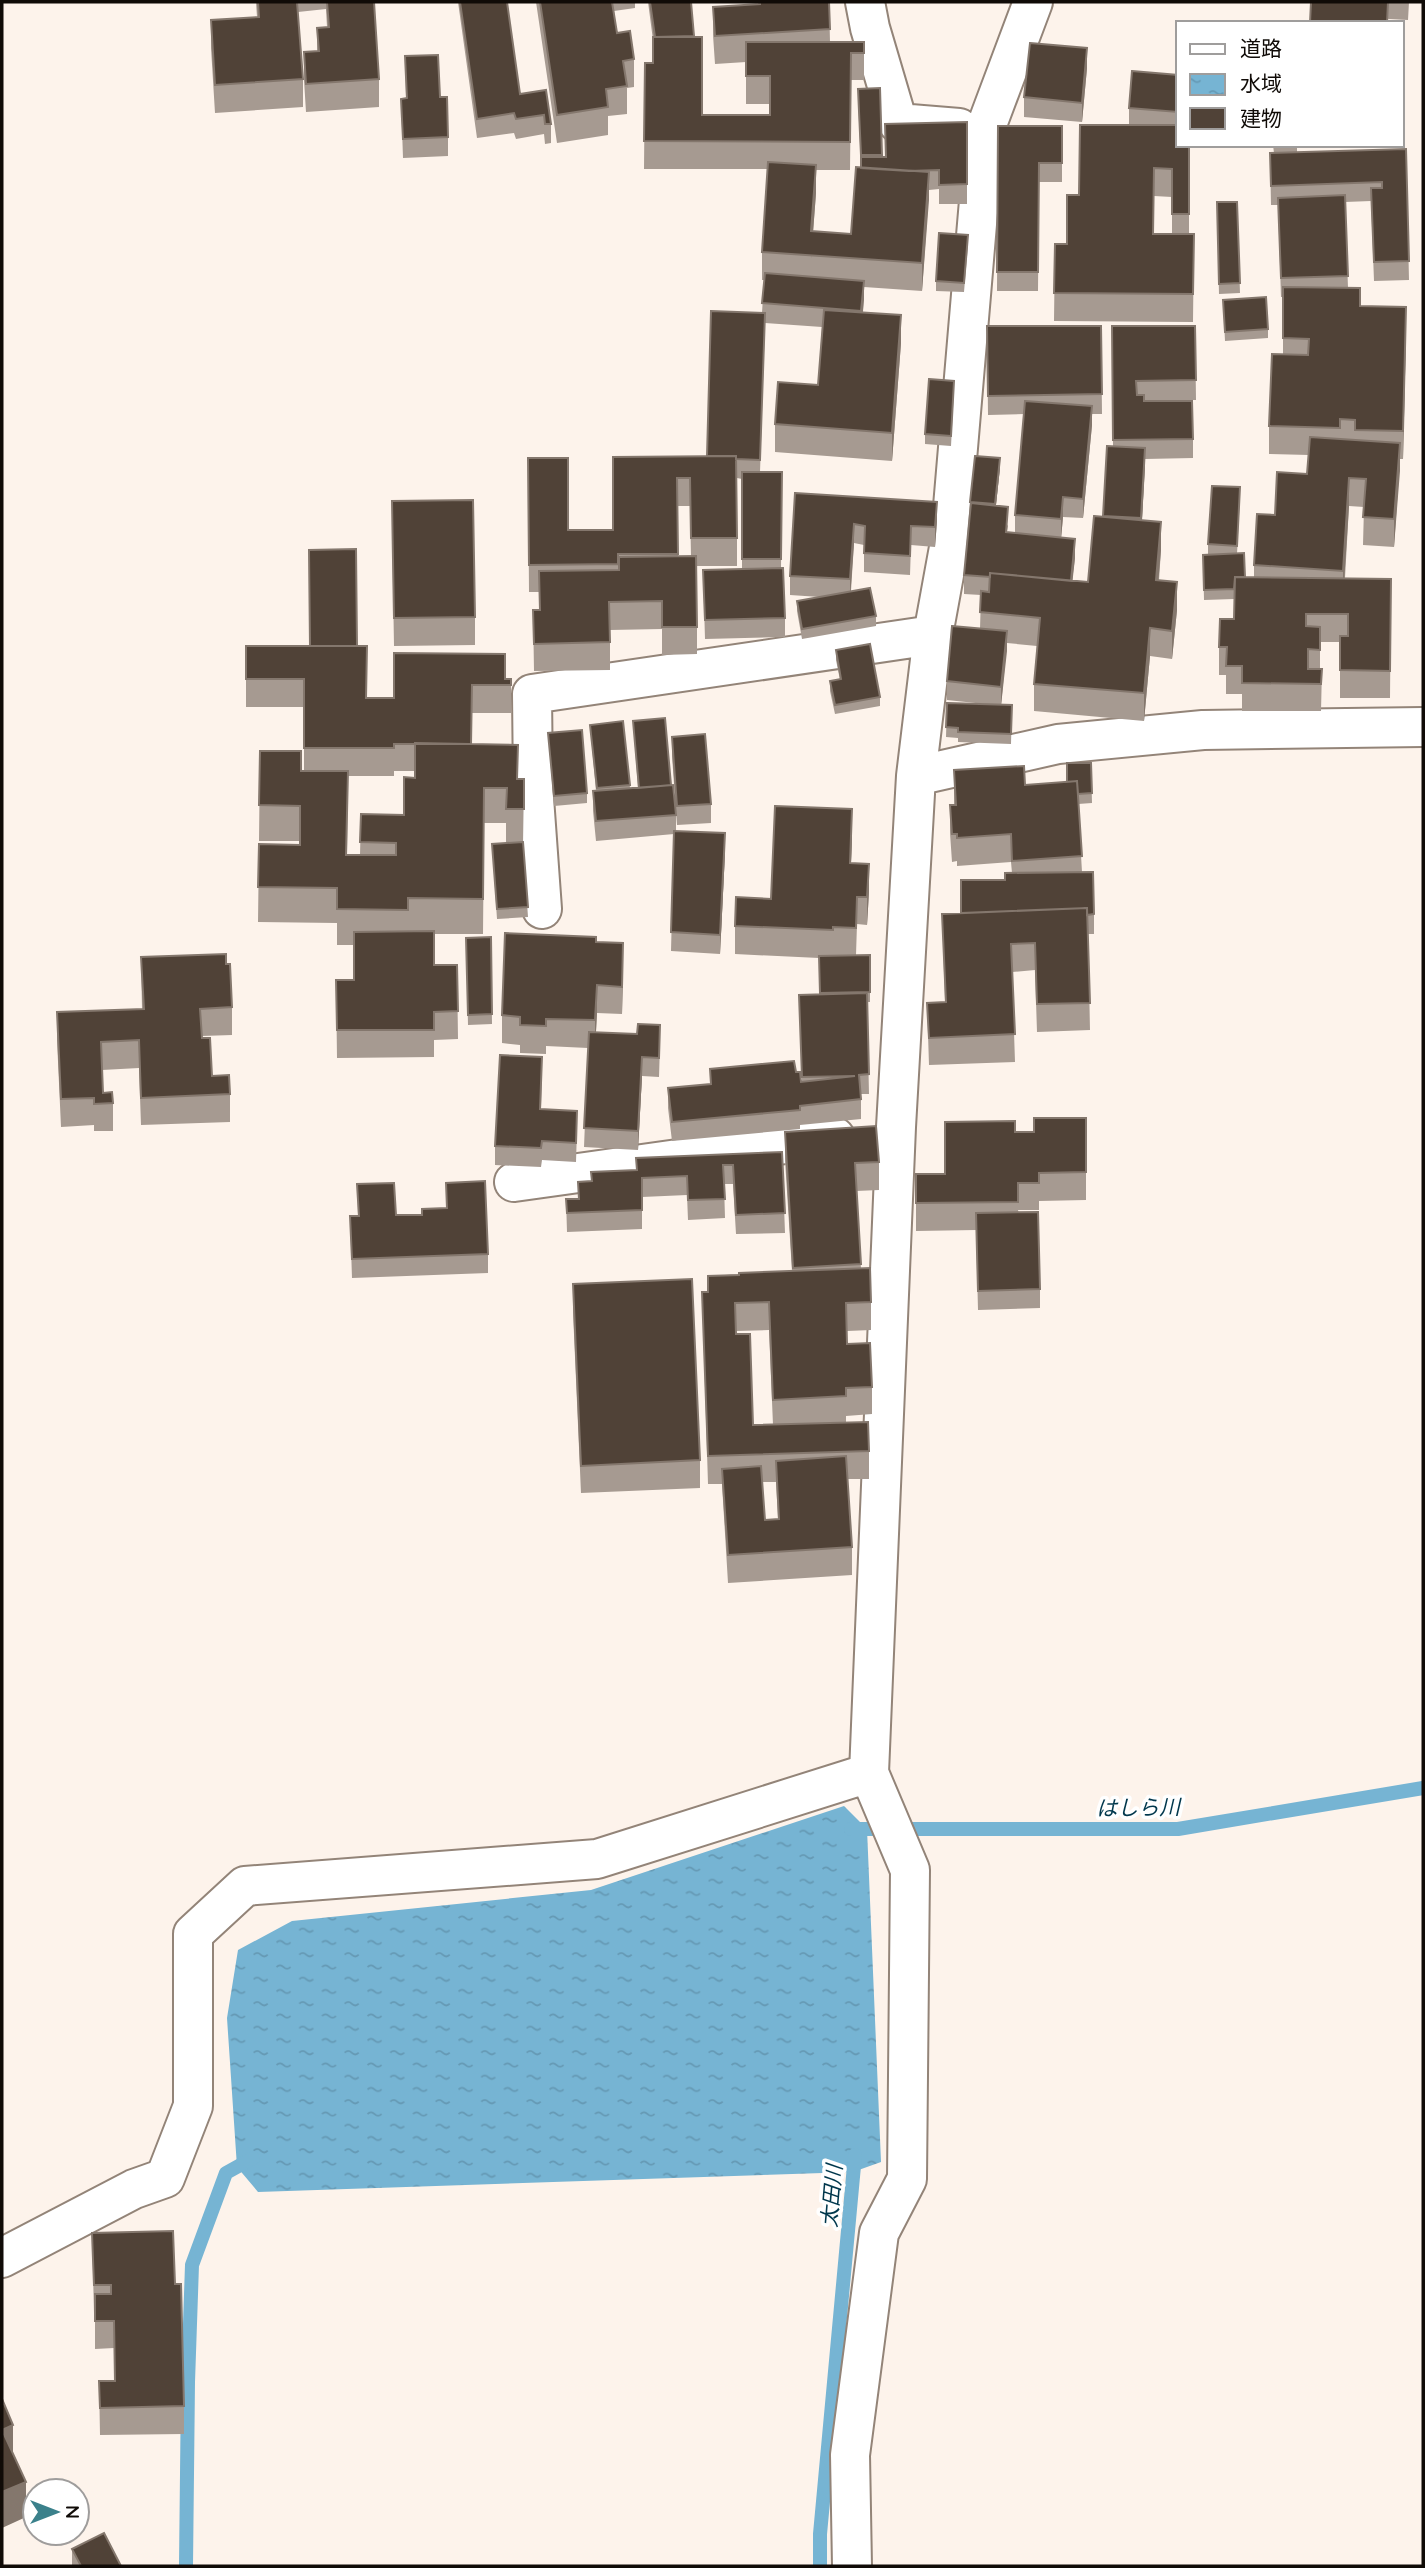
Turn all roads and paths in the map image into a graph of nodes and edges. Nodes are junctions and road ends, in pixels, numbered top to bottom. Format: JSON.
{"nodes":[{"id":1,"x":865,"y":2,"type":"edge"},
{"id":2,"x":1033,"y":2,"type":"edge"},
{"id":3,"x":985,"y":130,"type":"junction"},
{"id":4,"x":933,"y":635,"type":"junction"},
{"id":5,"x":1423,"y":727,"type":"edge"},
{"id":6,"x":916,"y":776,"type":"junction"},
{"id":7,"x":542,"y":909,"type":"dead end"},
{"id":8,"x":896,"y":1127,"type":"junction"},
{"id":9,"x":514,"y":1182,"type":"dead end"},
{"id":10,"x":869,"y":1773,"type":"junction"},
{"id":11,"x":2,"y":2258,"type":"edge"},
{"id":12,"x":852,"y":2566,"type":"edge"}],
"edges":[{"from":1,"to":3,"type":"street"},
{"from":2,"to":3,"type":"street"},
{"from":3,"to":4,"type":"street"},
{"from":4,"to":6,"type":"street"},
{"from":4,"to":7,"type":"street"},
{"from":5,"to":6,"type":"street"},
{"from":6,"to":8,"type":"street"},
{"from":8,"to":9,"type":"street"},
{"from":8,"to":10,"type":"street"},
{"from":10,"to":11,"type":"street"},
{"from":10,"to":12,"type":"street"}]}
